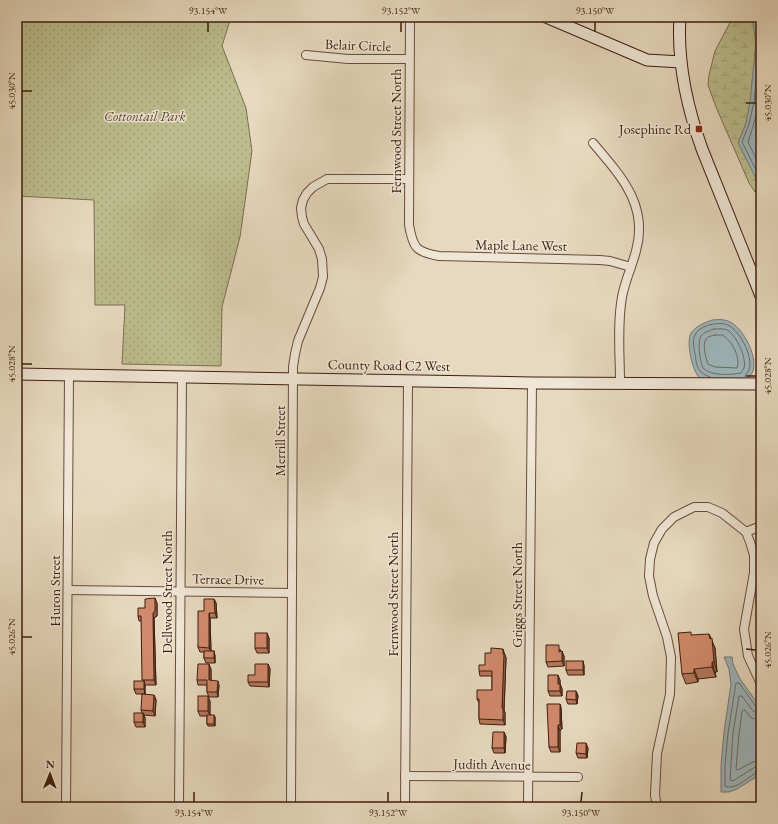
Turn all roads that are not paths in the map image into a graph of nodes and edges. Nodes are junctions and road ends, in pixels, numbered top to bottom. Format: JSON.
{"nodes":[{"id":1,"x":410,"y":17,"type":"edge"},
{"id":2,"x":546,"y":17,"type":"edge"},
{"id":3,"x":680,"y":17,"type":"edge"},
{"id":4,"x":306,"y":55,"type":"dead end"},
{"id":5,"x":410,"y":59,"type":"junction"},
{"id":6,"x":681,"y":62,"type":"junction"},
{"id":7,"x":593,"y":142,"type":"dead end"},
{"id":8,"x":409,"y":179,"type":"junction"},
{"id":9,"x":414,"y":244,"type":"joint"},
{"id":10,"x":630,"y":267,"type":"junction"},
{"id":11,"x":761,"y":296,"type":"edge"},
{"id":12,"x":17,"y":374,"type":"edge"},
{"id":13,"x":69,"y":375,"type":"junction"},
{"id":14,"x":182,"y":377,"type":"junction"},
{"id":15,"x":293,"y":379,"type":"junction"},
{"id":16,"x":408,"y":381,"type":"junction"},
{"id":17,"x":532,"y":383,"type":"junction"},
{"id":18,"x":620,"y":383,"type":"junction"},
{"id":19,"x":761,"y":384,"type":"edge"},
{"id":20,"x":761,"y":526,"type":"edge"},
{"id":21,"x":746,"y":532,"type":"junction"},
{"id":22,"x":68,"y":590,"type":"junction"},
{"id":23,"x":180,"y":592,"type":"junction"},
{"id":24,"x":292,"y":593,"type":"junction"},
{"id":25,"x":761,"y":684,"type":"edge"},
{"id":26,"x":405,"y":776,"type":"junction"},
{"id":27,"x":578,"y":777,"type":"dead end"},
{"id":28,"x":529,"y":778,"type":"junction"},
{"id":29,"x":66,"y":807,"type":"edge"},
{"id":30,"x":179,"y":807,"type":"edge"},
{"id":31,"x":291,"y":807,"type":"edge"},
{"id":32,"x":405,"y":807,"type":"edge"},
{"id":33,"x":528,"y":807,"type":"edge"},
{"id":34,"x":657,"y":807,"type":"edge"}],
"edges":[{"from":1,"to":5,"type":"street","name":"Fernwood Street North"},
{"from":2,"to":6,"type":"street"},
{"from":3,"to":6,"type":"street"},
{"from":4,"to":5,"type":"street","name":"Belair Circle"},
{"from":5,"to":8,"type":"street","name":"Fernwood Street North"},
{"from":6,"to":11,"type":"street"},
{"from":7,"to":10,"type":"street"},
{"from":8,"to":9,"type":"street","name":"Fernwood Street North"},
{"from":8,"to":15,"type":"street","name":"Merrill Street"},
{"from":9,"to":10,"type":"street","name":"Maple Lane West"},
{"from":10,"to":18,"type":"street"},
{"from":12,"to":13,"type":"street","name":"County Road C2 West"},
{"from":13,"to":14,"type":"street","name":"County Road C2 West"},
{"from":13,"to":22,"type":"street","name":"Huron Street"},
{"from":14,"to":15,"type":"street","name":"County Road C2 West"},
{"from":14,"to":23,"type":"street","name":"Dellwood Street North"},
{"from":15,"to":16,"type":"street","name":"County Road C2 West"},
{"from":15,"to":24,"type":"street","name":"Merrill Street"},
{"from":16,"to":17,"type":"street","name":"County Road C2 West"},
{"from":16,"to":26,"type":"street","name":"Fernwood Street North"},
{"from":17,"to":18,"type":"street","name":"County Road C2 West"},
{"from":17,"to":28,"type":"street","name":"Griggs Street North"},
{"from":18,"to":19,"type":"street","name":"County Road C2 West"},
{"from":20,"to":21,"type":"street"},
{"from":21,"to":25,"type":"street"},
{"from":21,"to":34,"type":"street"},
{"from":22,"to":23,"type":"street","name":"Terrace Drive"},
{"from":22,"to":29,"type":"street","name":"Huron Street"},
{"from":23,"to":24,"type":"street","name":"Terrace Drive"},
{"from":23,"to":30,"type":"street","name":"Dellwood Street North"},
{"from":24,"to":31,"type":"street","name":"Merrill Street"},
{"from":26,"to":28,"type":"street","name":"Judith Avenue"},
{"from":26,"to":32,"type":"street","name":"Fernwood Street North"},
{"from":27,"to":28,"type":"street","name":"Judith Avenue"},
{"from":28,"to":33,"type":"street","name":"Griggs Street North"}]}
